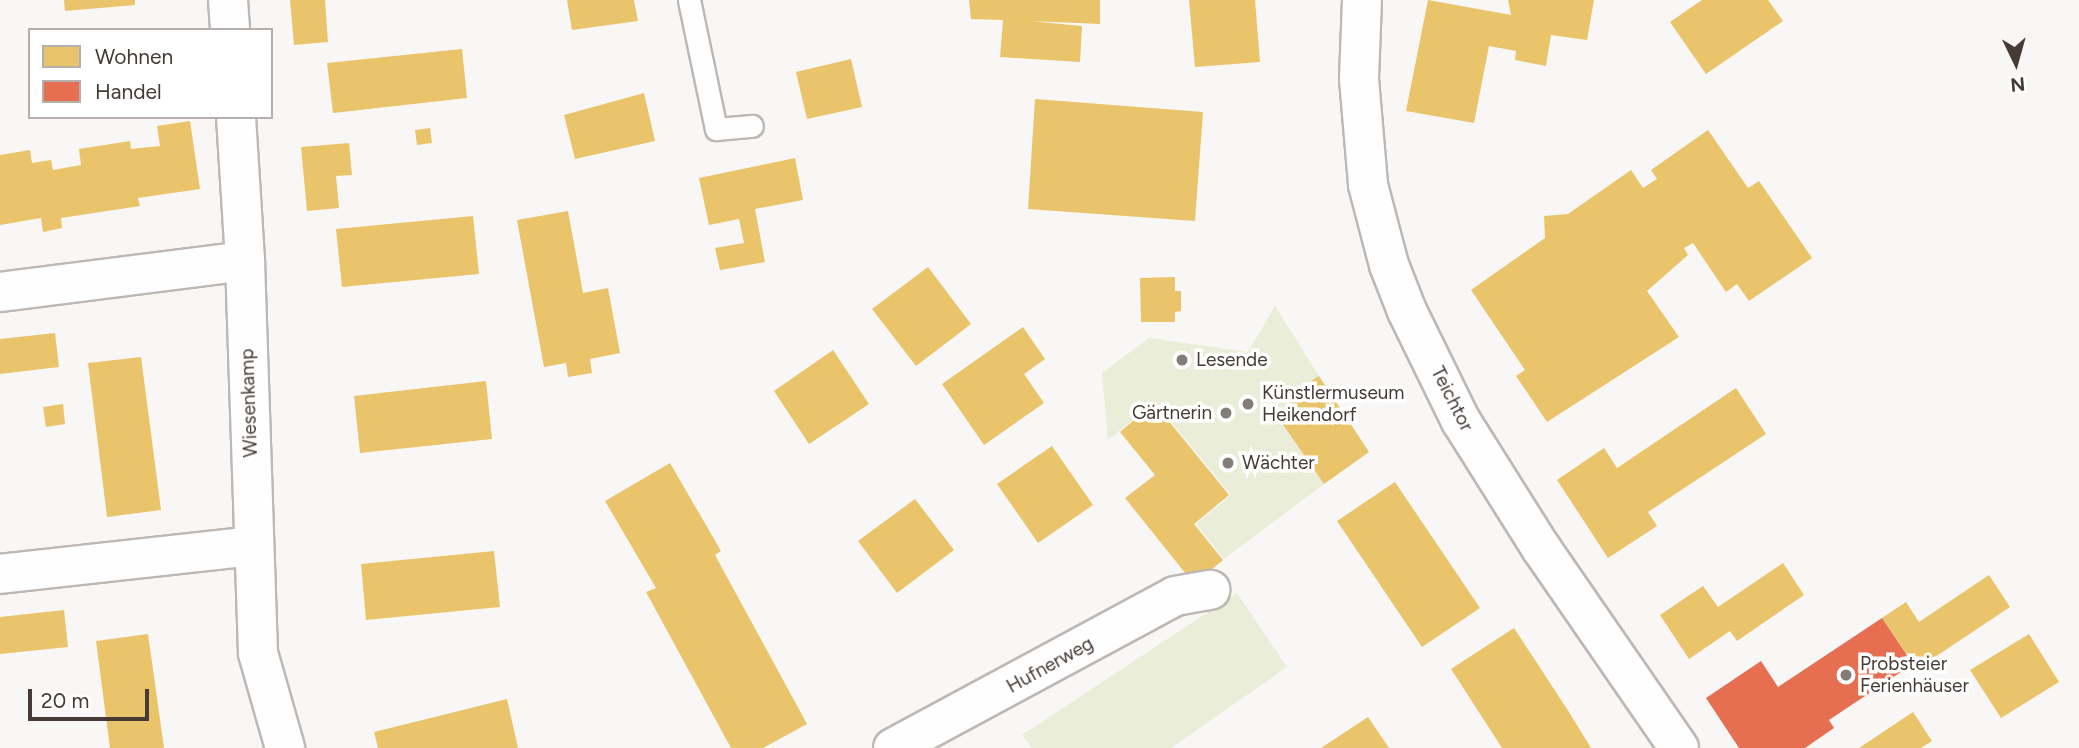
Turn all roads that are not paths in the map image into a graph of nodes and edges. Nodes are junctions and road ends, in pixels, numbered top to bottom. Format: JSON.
{"nodes":[{"id":1,"x":228,"y":0,"type":"edge"},
{"id":2,"x":689,"y":0,"type":"edge"},
{"id":3,"x":1362,"y":0,"type":"edge"},
{"id":4,"x":230,"y":28,"type":"edge"},
{"id":5,"x":236,"y":119,"type":"edge"},
{"id":6,"x":752,"y":126,"type":"dead end"},
{"id":7,"x":245,"y":261,"type":"junction"},
{"id":8,"x":0,"y":292,"type":"edge"},
{"id":9,"x":253,"y":546,"type":"junction"},
{"id":10,"x":0,"y":575,"type":"edge"},
{"id":11,"x":1210,"y":590,"type":"dead end"},
{"id":12,"x":285,"y":748,"type":"edge"},
{"id":13,"x":893,"y":748,"type":"edge"},
{"id":14,"x":1679,"y":748,"type":"edge"}],
"edges":[{"from":1,"to":4,"type":"street"},
{"from":2,"to":6,"type":"lane"},
{"from":3,"to":14,"type":"street","name":"Teichtor"},
{"from":5,"to":7,"type":"street","name":"Wiesenkamp"},
{"from":7,"to":8,"type":"street"},
{"from":7,"to":9,"type":"street","name":"Wiesenkamp"},
{"from":9,"to":10,"type":"street"},
{"from":9,"to":12,"type":"street","name":"Wiesenkamp"},
{"from":11,"to":13,"type":"street","name":"Hufnerweg"}]}
